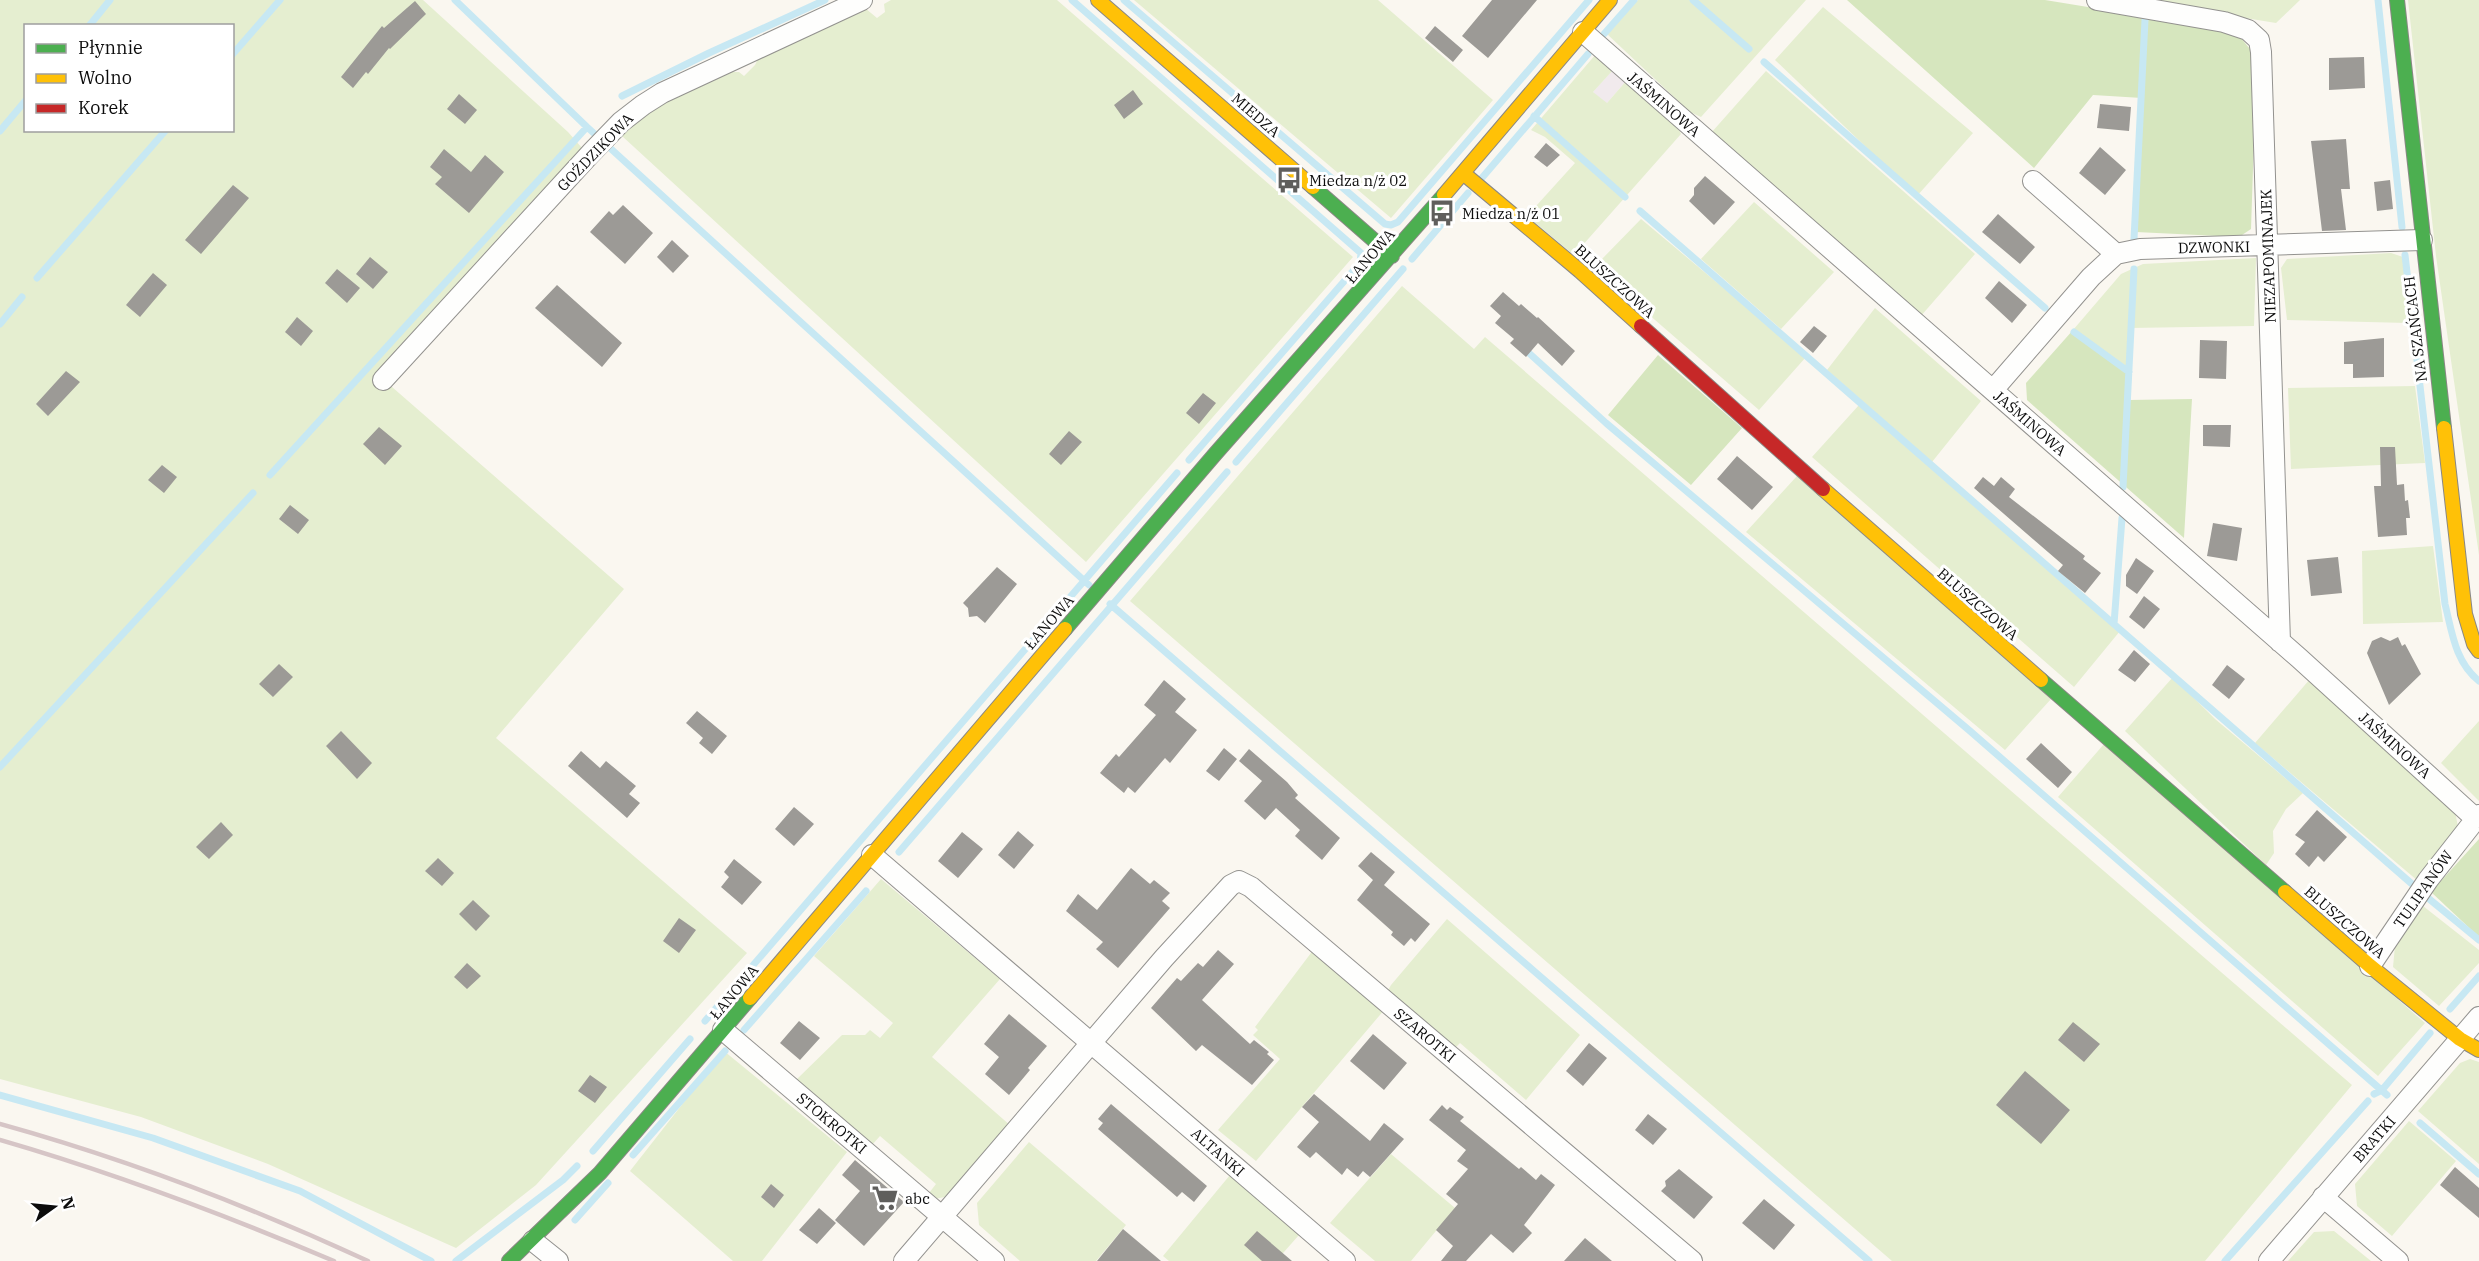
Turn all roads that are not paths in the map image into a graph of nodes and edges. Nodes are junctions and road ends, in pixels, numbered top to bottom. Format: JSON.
{"nodes":[{"id":1,"x":862,"y":0,"type":"edge"},
{"id":2,"x":1098,"y":0,"type":"edge"},
{"id":3,"x":1610,"y":0,"type":"edge"},
{"id":4,"x":2097,"y":0,"type":"edge"},
{"id":5,"x":2397,"y":0,"type":"edge"},
{"id":6,"x":1583,"y":32,"type":"junction"},
{"id":7,"x":1463,"y":172,"type":"junction"},
{"id":8,"x":2033,"y":181,"type":"dead end"},
{"id":9,"x":2421,"y":240,"type":"junction"},
{"id":10,"x":2268,"y":246,"type":"junction"},
{"id":11,"x":2116,"y":254,"type":"junction"},
{"id":12,"x":1392,"y":256,"type":"junction"},
{"id":13,"x":383,"y":380,"type":"dead end"},
{"id":14,"x":1993,"y":390,"type":"junction"},
{"id":15,"x":2280,"y":642,"type":"junction"},
{"id":16,"x":2479,"y":651,"type":"edge"},
{"id":17,"x":2477,"y":816,"type":"edge"},
{"id":18,"x":872,"y":855,"type":"junction"},
{"id":19,"x":2370,"y":966,"type":"junction"},
{"id":20,"x":2479,"y":1017,"type":"edge"},
{"id":21,"x":723,"y":1030,"type":"junction"},
{"id":22,"x":2460,"y":1039,"type":"junction"},
{"id":23,"x":1091,"y":1043,"type":"junction"},
{"id":24,"x":2479,"y":1050,"type":"edge"},
{"id":25,"x":2323,"y":1197,"type":"junction"},
{"id":26,"x":942,"y":1216,"type":"junction"},
{"id":27,"x":532,"y":1241,"type":"junction"},
{"id":28,"x":509,"y":1261,"type":"edge"},
{"id":29,"x":558,"y":1261,"type":"edge"},
{"id":30,"x":904,"y":1261,"type":"edge"},
{"id":31,"x":994,"y":1261,"type":"edge"},
{"id":32,"x":1345,"y":1261,"type":"edge"},
{"id":33,"x":1692,"y":1261,"type":"edge"},
{"id":34,"x":2269,"y":1261,"type":"edge"},
{"id":35,"x":2397,"y":1261,"type":"edge"}],
"edges":[{"from":1,"to":13,"type":"street","name":"GOŹDZIKOWA"},
{"from":2,"to":12,"type":"street","name":"MIEDZA"},
{"from":3,"to":6,"type":"street","name":"ŁANOWA"},
{"from":4,"to":10,"type":"street","name":"NIEZAPOMINAJEK"},
{"from":5,"to":9,"type":"street","name":"NA SZAŃCACH"},
{"from":6,"to":7,"type":"street","name":"ŁANOWA"},
{"from":6,"to":14,"type":"street","name":"JAŚMINOWA"},
{"from":7,"to":12,"type":"street","name":"ŁANOWA"},
{"from":7,"to":19,"type":"street","name":"BLUSZCZOWA"},
{"from":8,"to":11,"type":"street"},
{"from":9,"to":10,"type":"street","name":"DZWONKI"},
{"from":9,"to":16,"type":"street","name":"NA SZAŃCACH"},
{"from":10,"to":11,"type":"street","name":"DZWONKI"},
{"from":10,"to":15,"type":"street","name":"NIEZAPOMINAJEK"},
{"from":11,"to":14,"type":"street"},
{"from":12,"to":18,"type":"street","name":"ŁANOWA"},
{"from":14,"to":15,"type":"street","name":"JAŚMINOWA"},
{"from":15,"to":17,"type":"street","name":"JAŚMINOWA"},
{"from":17,"to":19,"type":"street","name":"TULIPANÓW"},
{"from":18,"to":21,"type":"street","name":"ŁANOWA"},
{"from":18,"to":23,"type":"street","name":"ALTANKI"},
{"from":19,"to":22,"type":"street","name":"BLUSZCZOWA"},
{"from":20,"to":22,"type":"street","name":"BRATKI"},
{"from":21,"to":26,"type":"street","name":"STOKROTKI"},
{"from":21,"to":27,"type":"street","name":"ŁANOWA"},
{"from":22,"to":24,"type":"street","name":"BLUSZCZOWA"},
{"from":22,"to":25,"type":"street","name":"BRATKI"},
{"from":23,"to":26,"type":"street"},
{"from":23,"to":32,"type":"street","name":"ALTANKI"},
{"from":23,"to":33,"type":"street","name":"SZAROTKI"},
{"from":25,"to":34,"type":"street","name":"BRATKI"},
{"from":25,"to":35,"type":"street"},
{"from":26,"to":30,"type":"street"},
{"from":26,"to":31,"type":"street","name":"STOKROTKI"},
{"from":27,"to":28,"type":"street","name":"ŁANOWA"},
{"from":27,"to":29,"type":"street"}]}
